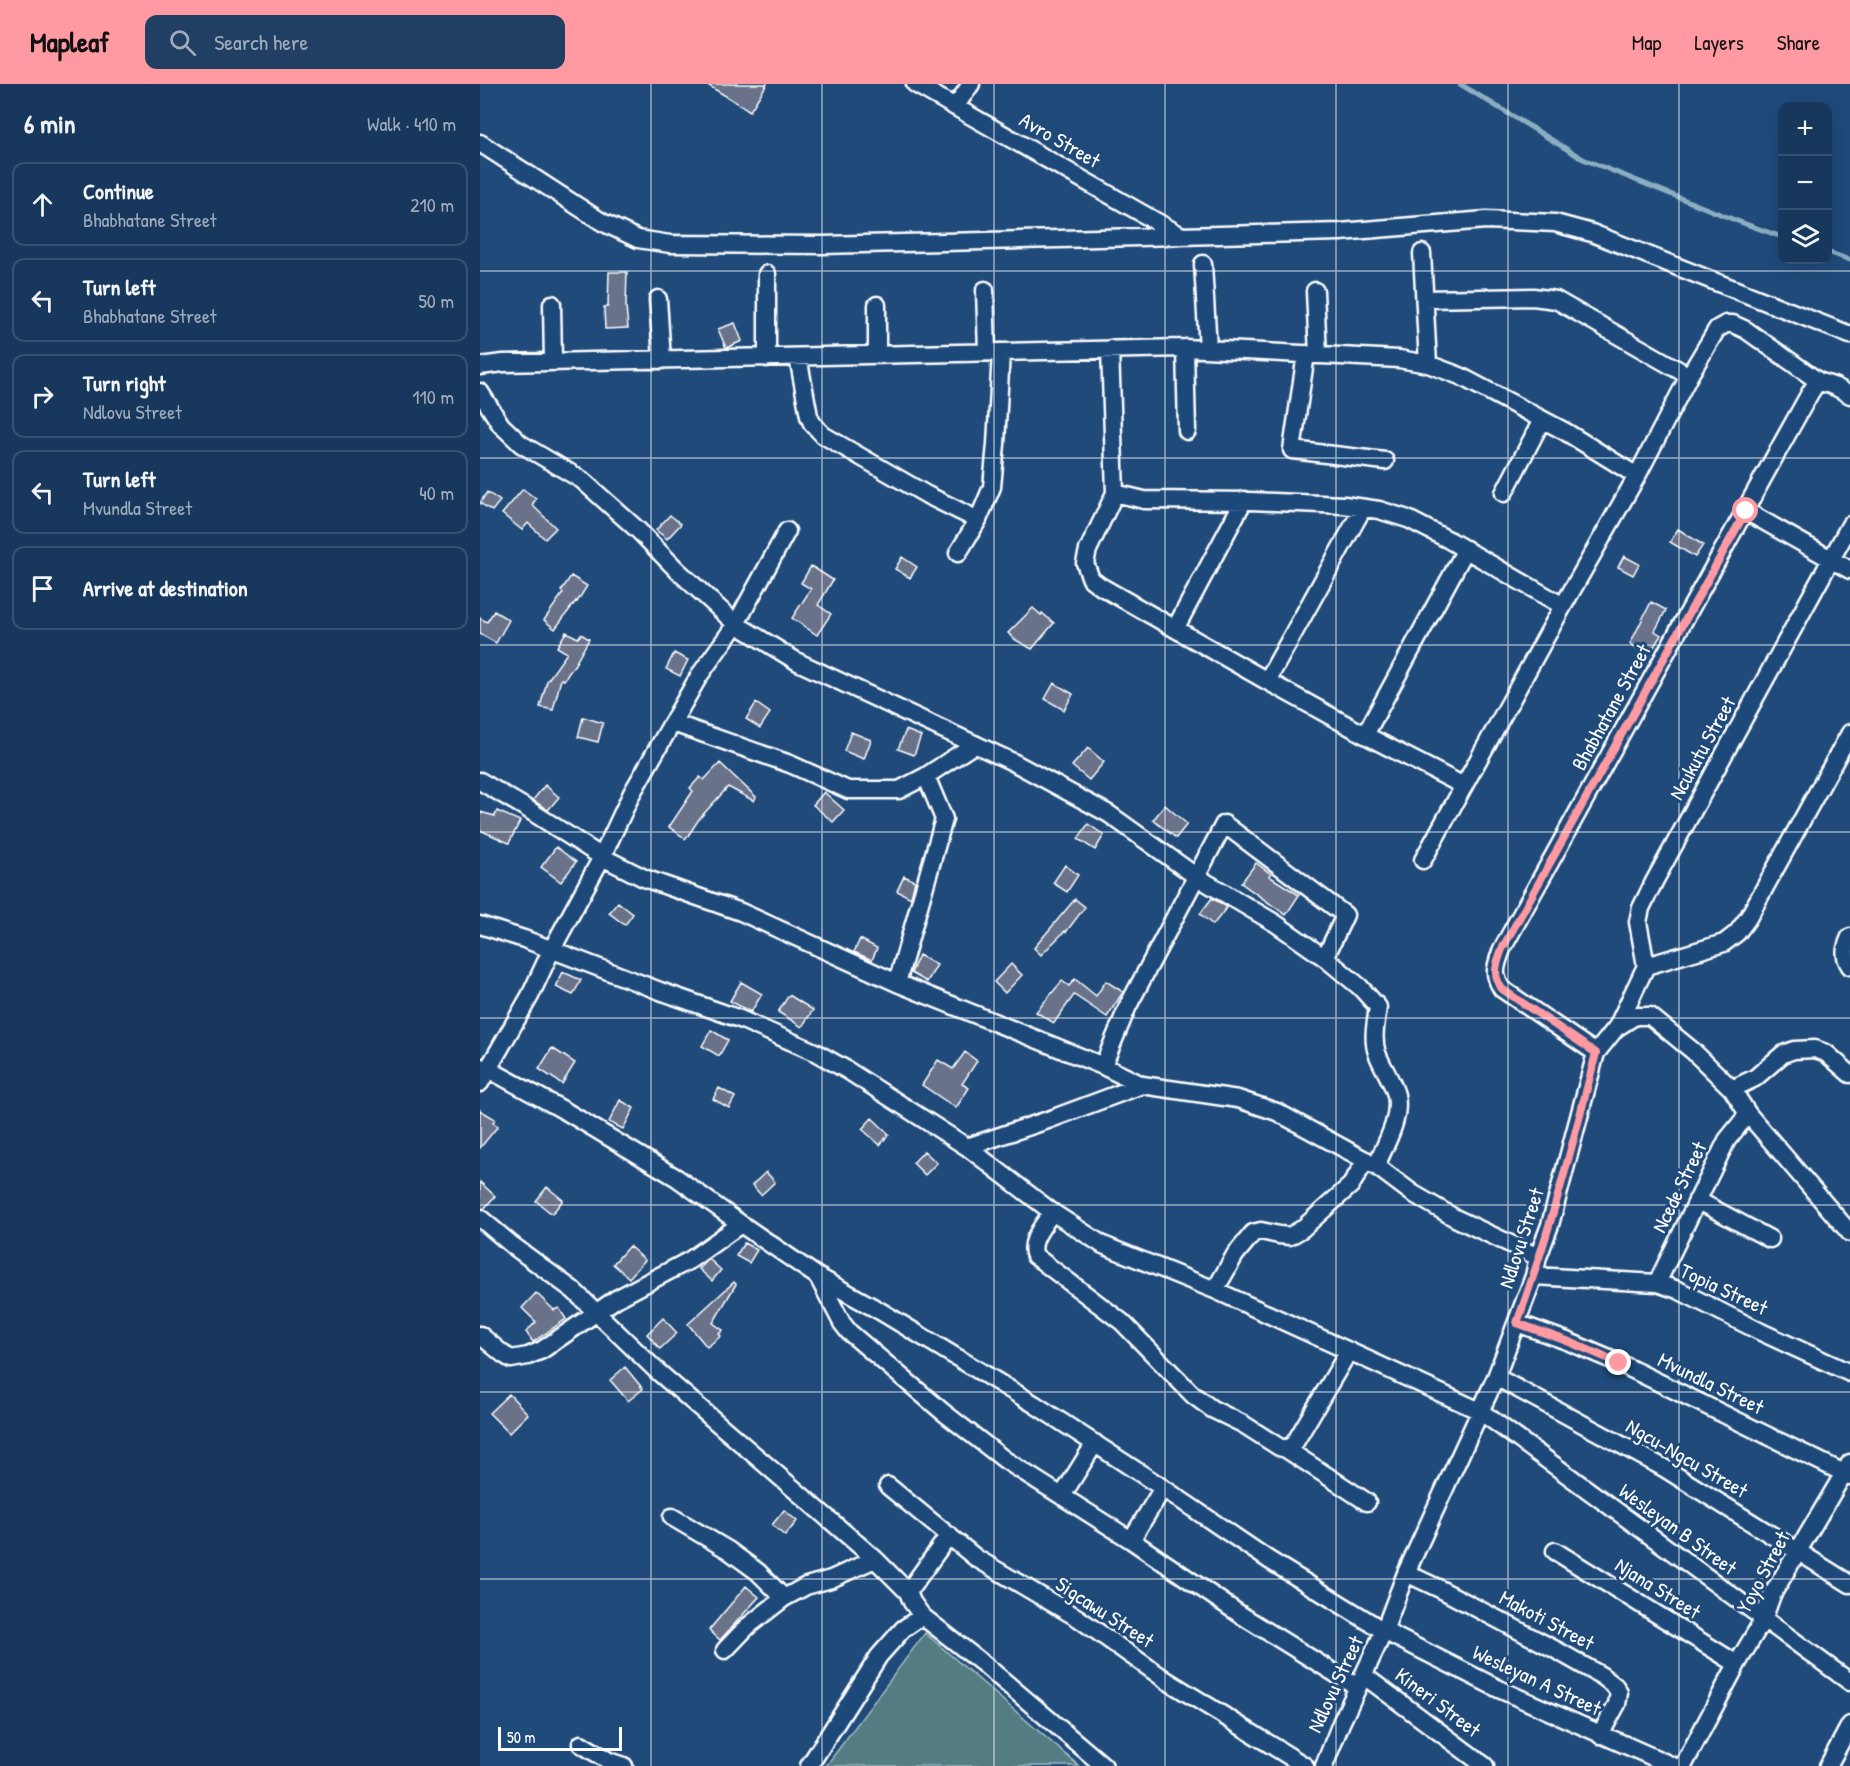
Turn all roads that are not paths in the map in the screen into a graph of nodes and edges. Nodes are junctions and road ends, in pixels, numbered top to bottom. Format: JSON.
{"nodes":[{"id":1,"x":915,"y":84,"type":"edge"},
{"id":2,"x":971,"y":84,"type":"edge"},
{"id":3,"x":955,"y":107,"type":"junction"},
{"id":4,"x":480,"y":143,"type":"edge"},
{"id":5,"x":1182,"y":236,"type":"junction"},
{"id":6,"x":1422,"y":253,"type":"dead end"},
{"id":7,"x":1203,"y":264,"type":"dead end"},
{"id":8,"x":766,"y":274,"type":"dead end"},
{"id":9,"x":985,"y":290,"type":"dead end"},
{"id":10,"x":1315,"y":291,"type":"dead end"},
{"id":11,"x":658,"y":299,"type":"dead end"},
{"id":12,"x":1425,"y":299,"type":"junction"},
{"id":13,"x":552,"y":304,"type":"dead end"},
{"id":14,"x":878,"y":305,"type":"dead end"},
{"id":15,"x":1850,"y":335,"type":"edge"},
{"id":16,"x":1185,"y":348,"type":"junction"},
{"id":17,"x":1208,"y":349,"type":"junction"},
{"id":18,"x":1110,"y":350,"type":"junction"},
{"id":19,"x":994,"y":352,"type":"junction"},
{"id":20,"x":1312,"y":355,"type":"junction"},
{"id":21,"x":877,"y":356,"type":"junction"},
{"id":22,"x":798,"y":357,"type":"junction"},
{"id":23,"x":767,"y":358,"type":"junction"},
{"id":24,"x":662,"y":360,"type":"junction"},
{"id":25,"x":553,"y":362,"type":"junction"},
{"id":26,"x":1428,"y":363,"type":"junction"},
{"id":27,"x":480,"y":366,"type":"edge"},
{"id":28,"x":1689,"y":376,"type":"junction"},
{"id":29,"x":1818,"y":381,"type":"junction"},
{"id":30,"x":480,"y":392,"type":"edge"},
{"id":31,"x":1850,"y":395,"type":"edge"},
{"id":32,"x":1542,"y":420,"type":"junction"},
{"id":33,"x":1187,"y":431,"type":"dead end"},
{"id":34,"x":1385,"y":461,"type":"dead end"},
{"id":35,"x":1637,"y":476,"type":"junction"},
{"id":36,"x":1504,"y":492,"type":"dead end"},
{"id":37,"x":1115,"y":493,"type":"junction"},
{"id":38,"x":1244,"y":500,"type":"junction"},
{"id":39,"x":1364,"y":508,"type":"junction"},
{"id":40,"x":1746,"y":511,"type":"junction"},
{"id":41,"x":978,"y":520,"type":"junction"},
{"id":42,"x":1850,"y":525,"type":"edge"},
{"id":43,"x":787,"y":531,"type":"dead end"},
{"id":44,"x":1466,"y":549,"type":"junction"},
{"id":45,"x":958,"y":554,"type":"dead end"},
{"id":46,"x":1832,"y":560,"type":"junction"},
{"id":47,"x":1850,"y":570,"type":"edge"},
{"id":48,"x":1563,"y":606,"type":"junction"},
{"id":49,"x":736,"y":624,"type":"junction"},
{"id":50,"x":1175,"y":629,"type":"junction"},
{"id":51,"x":1267,"y":681,"type":"junction"},
{"id":52,"x":673,"y":723,"type":"junction"},
{"id":53,"x":1850,"y":734,"type":"edge"},
{"id":54,"x":1365,"y":735,"type":"junction"},
{"id":55,"x":975,"y":744,"type":"junction"},
{"id":56,"x":927,"y":776,"type":"junction"},
{"id":57,"x":480,"y":781,"type":"edge"},
{"id":58,"x":1464,"y":786,"type":"junction"},
{"id":59,"x":602,"y":857,"type":"junction"},
{"id":60,"x":1423,"y":860,"type":"dead end"},
{"id":61,"x":1197,"y":877,"type":"junction"},
{"id":62,"x":480,"y":926,"type":"edge"},
{"id":63,"x":1850,"y":937,"type":"edge"},
{"id":64,"x":551,"y":951,"type":"junction"},
{"id":65,"x":1326,"y":958,"type":"junction"},
{"id":66,"x":1848,"y":964,"type":"edge"},
{"id":67,"x":1646,"y":966,"type":"junction"},
{"id":68,"x":897,"y":983,"type":"junction"},
{"id":69,"x":1616,"y":1028,"type":"junction"},
{"id":70,"x":1596,"y":1053,"type":"junction"},
{"id":71,"x":1103,"y":1066,"type":"junction"},
{"id":72,"x":483,"y":1073,"type":"edge"},
{"id":73,"x":1850,"y":1074,"type":"edge"},
{"id":74,"x":1142,"y":1084,"type":"junction"},
{"id":75,"x":1731,"y":1089,"type":"junction"},
{"id":76,"x":1748,"y":1114,"type":"junction"},
{"id":77,"x":967,"y":1147,"type":"junction"},
{"id":78,"x":1371,"y":1163,"type":"junction"},
{"id":79,"x":1698,"y":1200,"type":"junction"},
{"id":80,"x":1052,"y":1212,"type":"junction"},
{"id":81,"x":480,"y":1218,"type":"edge"},
{"id":82,"x":741,"y":1224,"type":"junction"},
{"id":83,"x":1850,"y":1233,"type":"edge"},
{"id":84,"x":1770,"y":1239,"type":"dead end"},
{"id":85,"x":1538,"y":1257,"type":"junction"},
{"id":86,"x":817,"y":1276,"type":"junction"},
{"id":87,"x":1534,"y":1276,"type":"junction"},
{"id":88,"x":1658,"y":1283,"type":"junction"},
{"id":89,"x":1215,"y":1290,"type":"junction"},
{"id":90,"x":596,"y":1313,"type":"junction"},
{"id":91,"x":1517,"y":1323,"type":"junction"},
{"id":92,"x":480,"y":1335,"type":"edge"},
{"id":93,"x":1349,"y":1351,"type":"junction"},
{"id":94,"x":1850,"y":1373,"type":"edge"},
{"id":95,"x":1496,"y":1377,"type":"junction"},
{"id":96,"x":1480,"y":1412,"type":"junction"},
{"id":97,"x":1095,"y":1443,"type":"junction"},
{"id":98,"x":1286,"y":1449,"type":"junction"},
{"id":99,"x":1848,"y":1471,"type":"edge"},
{"id":100,"x":888,"y":1486,"type":"dead end"},
{"id":101,"x":1163,"y":1488,"type":"junction"},
{"id":102,"x":1062,"y":1496,"type":"junction"},
{"id":103,"x":1367,"y":1502,"type":"dead end"},
{"id":104,"x":672,"y":1517,"type":"dead end"},
{"id":105,"x":948,"y":1535,"type":"junction"},
{"id":106,"x":1131,"y":1540,"type":"junction"},
{"id":107,"x":1555,"y":1551,"type":"dead end"},
{"id":108,"x":1798,"y":1552,"type":"junction"},
{"id":109,"x":875,"y":1559,"type":"junction"},
{"id":110,"x":1406,"y":1573,"type":"junction"},
{"id":111,"x":1850,"y":1584,"type":"edge"},
{"id":112,"x":908,"y":1592,"type":"junction"},
{"id":113,"x":784,"y":1598,"type":"junction"},
{"id":114,"x":922,"y":1616,"type":"junction"},
{"id":115,"x":1763,"y":1620,"type":"junction"},
{"id":116,"x":1384,"y":1631,"type":"junction"},
{"id":117,"x":725,"y":1650,"type":"dead end"},
{"id":118,"x":1737,"y":1664,"type":"junction"},
{"id":119,"x":1360,"y":1681,"type":"junction"},
{"id":120,"x":1850,"y":1682,"type":"edge"},
{"id":121,"x":1850,"y":1725,"type":"edge"},
{"id":122,"x":1600,"y":1735,"type":"junction"},
{"id":123,"x":581,"y":1744,"type":"dead end"},
{"id":124,"x":624,"y":1766,"type":"edge"},
{"id":125,"x":809,"y":1766,"type":"edge"},
{"id":126,"x":1104,"y":1766,"type":"edge"},
{"id":127,"x":1305,"y":1766,"type":"edge"},
{"id":128,"x":1324,"y":1766,"type":"edge"},
{"id":129,"x":1485,"y":1766,"type":"edge"},
{"id":130,"x":1673,"y":1766,"type":"edge"},
{"id":131,"x":1683,"y":1766,"type":"edge"},
{"id":132,"x":1828,"y":1766,"type":"edge"}],
"edges":[{"from":1,"to":3,"type":"street","name":"Avro Street"},
{"from":2,"to":3,"type":"street"},
{"from":3,"to":5,"type":"street","name":"Avro Street"},
{"from":4,"to":5,"type":"street"},
{"from":5,"to":15,"type":"street"},
{"from":6,"to":12,"type":"street"},
{"from":7,"to":17,"type":"street"},
{"from":8,"to":23,"type":"street"},
{"from":9,"to":19,"type":"street"},
{"from":10,"to":20,"type":"street"},
{"from":11,"to":24,"type":"street"},
{"from":12,"to":26,"type":"street"},
{"from":12,"to":28,"type":"street"},
{"from":13,"to":25,"type":"street"},
{"from":14,"to":21,"type":"street"},
{"from":16,"to":17,"type":"street"},
{"from":16,"to":18,"type":"street"},
{"from":16,"to":33,"type":"street"},
{"from":17,"to":20,"type":"street"},
{"from":18,"to":19,"type":"street"},
{"from":18,"to":37,"type":"street"},
{"from":19,"to":21,"type":"street"},
{"from":19,"to":41,"type":"street"},
{"from":20,"to":26,"type":"street"},
{"from":20,"to":34,"type":"street"},
{"from":21,"to":22,"type":"street"},
{"from":22,"to":23,"type":"street"},
{"from":22,"to":41,"type":"street"},
{"from":23,"to":24,"type":"street"},
{"from":24,"to":25,"type":"street"},
{"from":25,"to":27,"type":"street"},
{"from":26,"to":32,"type":"street"},
{"from":28,"to":29,"type":"street"},
{"from":28,"to":35,"type":"street"},
{"from":29,"to":31,"type":"street"},
{"from":29,"to":40,"type":"street","name":"Bhabhatane Street"},
{"from":30,"to":49,"type":"street"},
{"from":32,"to":35,"type":"street"},
{"from":32,"to":36,"type":"street"},
{"from":35,"to":48,"type":"street"},
{"from":37,"to":38,"type":"street"},
{"from":37,"to":50,"type":"street"},
{"from":38,"to":39,"type":"street"},
{"from":38,"to":50,"type":"street"},
{"from":39,"to":44,"type":"street"},
{"from":39,"to":51,"type":"street"},
{"from":40,"to":46,"type":"street"},
{"from":40,"to":70,"type":"street","name":"Bhabhatane Street"},
{"from":41,"to":45,"type":"street"},
{"from":42,"to":46,"type":"street","name":"Ncukutu Street"},
{"from":43,"to":49,"type":"street"},
{"from":44,"to":48,"type":"street"},
{"from":44,"to":54,"type":"street"},
{"from":46,"to":47,"type":"street"},
{"from":46,"to":67,"type":"street","name":"Ncukutu Street"},
{"from":48,"to":58,"type":"street"},
{"from":49,"to":52,"type":"street"},
{"from":49,"to":55,"type":"street"},
{"from":50,"to":51,"type":"street"},
{"from":51,"to":54,"type":"street"},
{"from":52,"to":56,"type":"street"},
{"from":52,"to":59,"type":"street"},
{"from":53,"to":67,"type":"street"},
{"from":54,"to":58,"type":"street"},
{"from":55,"to":56,"type":"street"},
{"from":55,"to":61,"type":"street"},
{"from":56,"to":68,"type":"street"},
{"from":57,"to":59,"type":"street"},
{"from":58,"to":60,"type":"street"},
{"from":59,"to":64,"type":"street"},
{"from":59,"to":68,"type":"street"},
{"from":61,"to":65,"type":"street"},
{"from":61,"to":65,"type":"street"},
{"from":61,"to":71,"type":"street"},
{"from":62,"to":64,"type":"street","name":"Wesleyan B Street"},
{"from":63,"to":66,"type":"street"},
{"from":64,"to":72,"type":"street"},
{"from":64,"to":77,"type":"street","name":"Wesleyan B Street"},
{"from":65,"to":78,"type":"street"},
{"from":67,"to":69,"type":"street"},
{"from":68,"to":71,"type":"street"},
{"from":69,"to":70,"type":"street","name":"Ndlovu Street"},
{"from":69,"to":75,"type":"street","name":"Ndlovu Street"},
{"from":70,"to":85,"type":"street","name":"Ndlovu Street"},
{"from":71,"to":74,"type":"street"},
{"from":72,"to":82,"type":"street","name":"Wesleyan A Street"},
{"from":73,"to":75,"type":"street"},
{"from":74,"to":77,"type":"street"},
{"from":74,"to":78,"type":"street"},
{"from":75,"to":76,"type":"street","name":"Ndlovu Street"},
{"from":76,"to":79,"type":"street","name":"Ncede Street"},
{"from":76,"to":83,"type":"street","name":"Ndlovu Street"},
{"from":77,"to":80,"type":"street","name":"Wesleyan B Street"},
{"from":78,"to":85,"type":"street"},
{"from":78,"to":89,"type":"street"},
{"from":79,"to":84,"type":"street"},
{"from":79,"to":88,"type":"street","name":"Ncede Street"},
{"from":80,"to":89,"type":"street","name":"Wesleyan B Street"},
{"from":80,"to":98,"type":"street"},
{"from":81,"to":90,"type":"street"},
{"from":82,"to":86,"type":"street","name":"Wesleyan A Street"},
{"from":82,"to":90,"type":"street"},
{"from":85,"to":87,"type":"street","name":"Ndlovu Street"},
{"from":86,"to":97,"type":"street","name":"Wesleyan A Street"},
{"from":86,"to":102,"type":"street","name":"Kineri Street"},
{"from":87,"to":88,"type":"street","name":"Topia Street"},
{"from":87,"to":91,"type":"street","name":"Ndlovu Street"},
{"from":88,"to":94,"type":"street","name":"Topia Street"},
{"from":89,"to":93,"type":"street","name":"Wesleyan B Street"},
{"from":90,"to":92,"type":"street"},
{"from":90,"to":109,"type":"street"},
{"from":91,"to":95,"type":"street","name":"Ndlovu Street"},
{"from":91,"to":99,"type":"street","name":"Mvundla Street"},
{"from":93,"to":96,"type":"street","name":"Wesleyan B Street"},
{"from":93,"to":98,"type":"street"},
{"from":95,"to":96,"type":"street","name":"Ndlovu Street"},
{"from":95,"to":108,"type":"street","name":"Ngcu-Ngcu Street"},
{"from":96,"to":110,"type":"street","name":"Ndlovu Street"},
{"from":96,"to":115,"type":"street","name":"Wesleyan B Street"},
{"from":97,"to":101,"type":"street","name":"Wesleyan A Street"},
{"from":97,"to":102,"type":"street"},
{"from":98,"to":103,"type":"street"},
{"from":99,"to":108,"type":"street","name":"Yoyo Street"},
{"from":100,"to":105,"type":"street","name":"Sigcawu Street"},
{"from":101,"to":106,"type":"street"},
{"from":101,"to":116,"type":"street","name":"Wesleyan A Street"},
{"from":102,"to":106,"type":"street","name":"Kineri Street"},
{"from":104,"to":113,"type":"street"},
{"from":105,"to":112,"type":"street"},
{"from":105,"to":127,"type":"street","name":"Sigcawu Street"},
{"from":106,"to":119,"type":"street","name":"Kineri Street"},
{"from":107,"to":118,"type":"street","name":"Njana Street"},
{"from":108,"to":111,"type":"street","name":"Ngcu-Ngcu Street"},
{"from":108,"to":115,"type":"street","name":"Yoyo Street"},
{"from":109,"to":112,"type":"street"},
{"from":109,"to":113,"type":"street"},
{"from":110,"to":116,"type":"street","name":"Ndlovu Street"},
{"from":110,"to":122,"type":"street","name":"Makoti Street"},
{"from":112,"to":114,"type":"street"},
{"from":113,"to":117,"type":"street"},
{"from":114,"to":125,"type":"street"},
{"from":114,"to":126,"type":"street"},
{"from":115,"to":118,"type":"street","name":"Yoyo Street"},
{"from":115,"to":120,"type":"street","name":"Wesleyan B Street"},
{"from":116,"to":119,"type":"street","name":"Ndlovu Street"},
{"from":116,"to":122,"type":"street","name":"Wesleyan A Street"},
{"from":118,"to":131,"type":"street","name":"Yoyo Street"},
{"from":119,"to":128,"type":"street","name":"Ndlovu Street"},
{"from":119,"to":129,"type":"street","name":"Kineri Street"},
{"from":121,"to":132,"type":"street"},
{"from":122,"to":130,"type":"street","name":"Wesleyan A Street"},
{"from":123,"to":124,"type":"street"}]}
